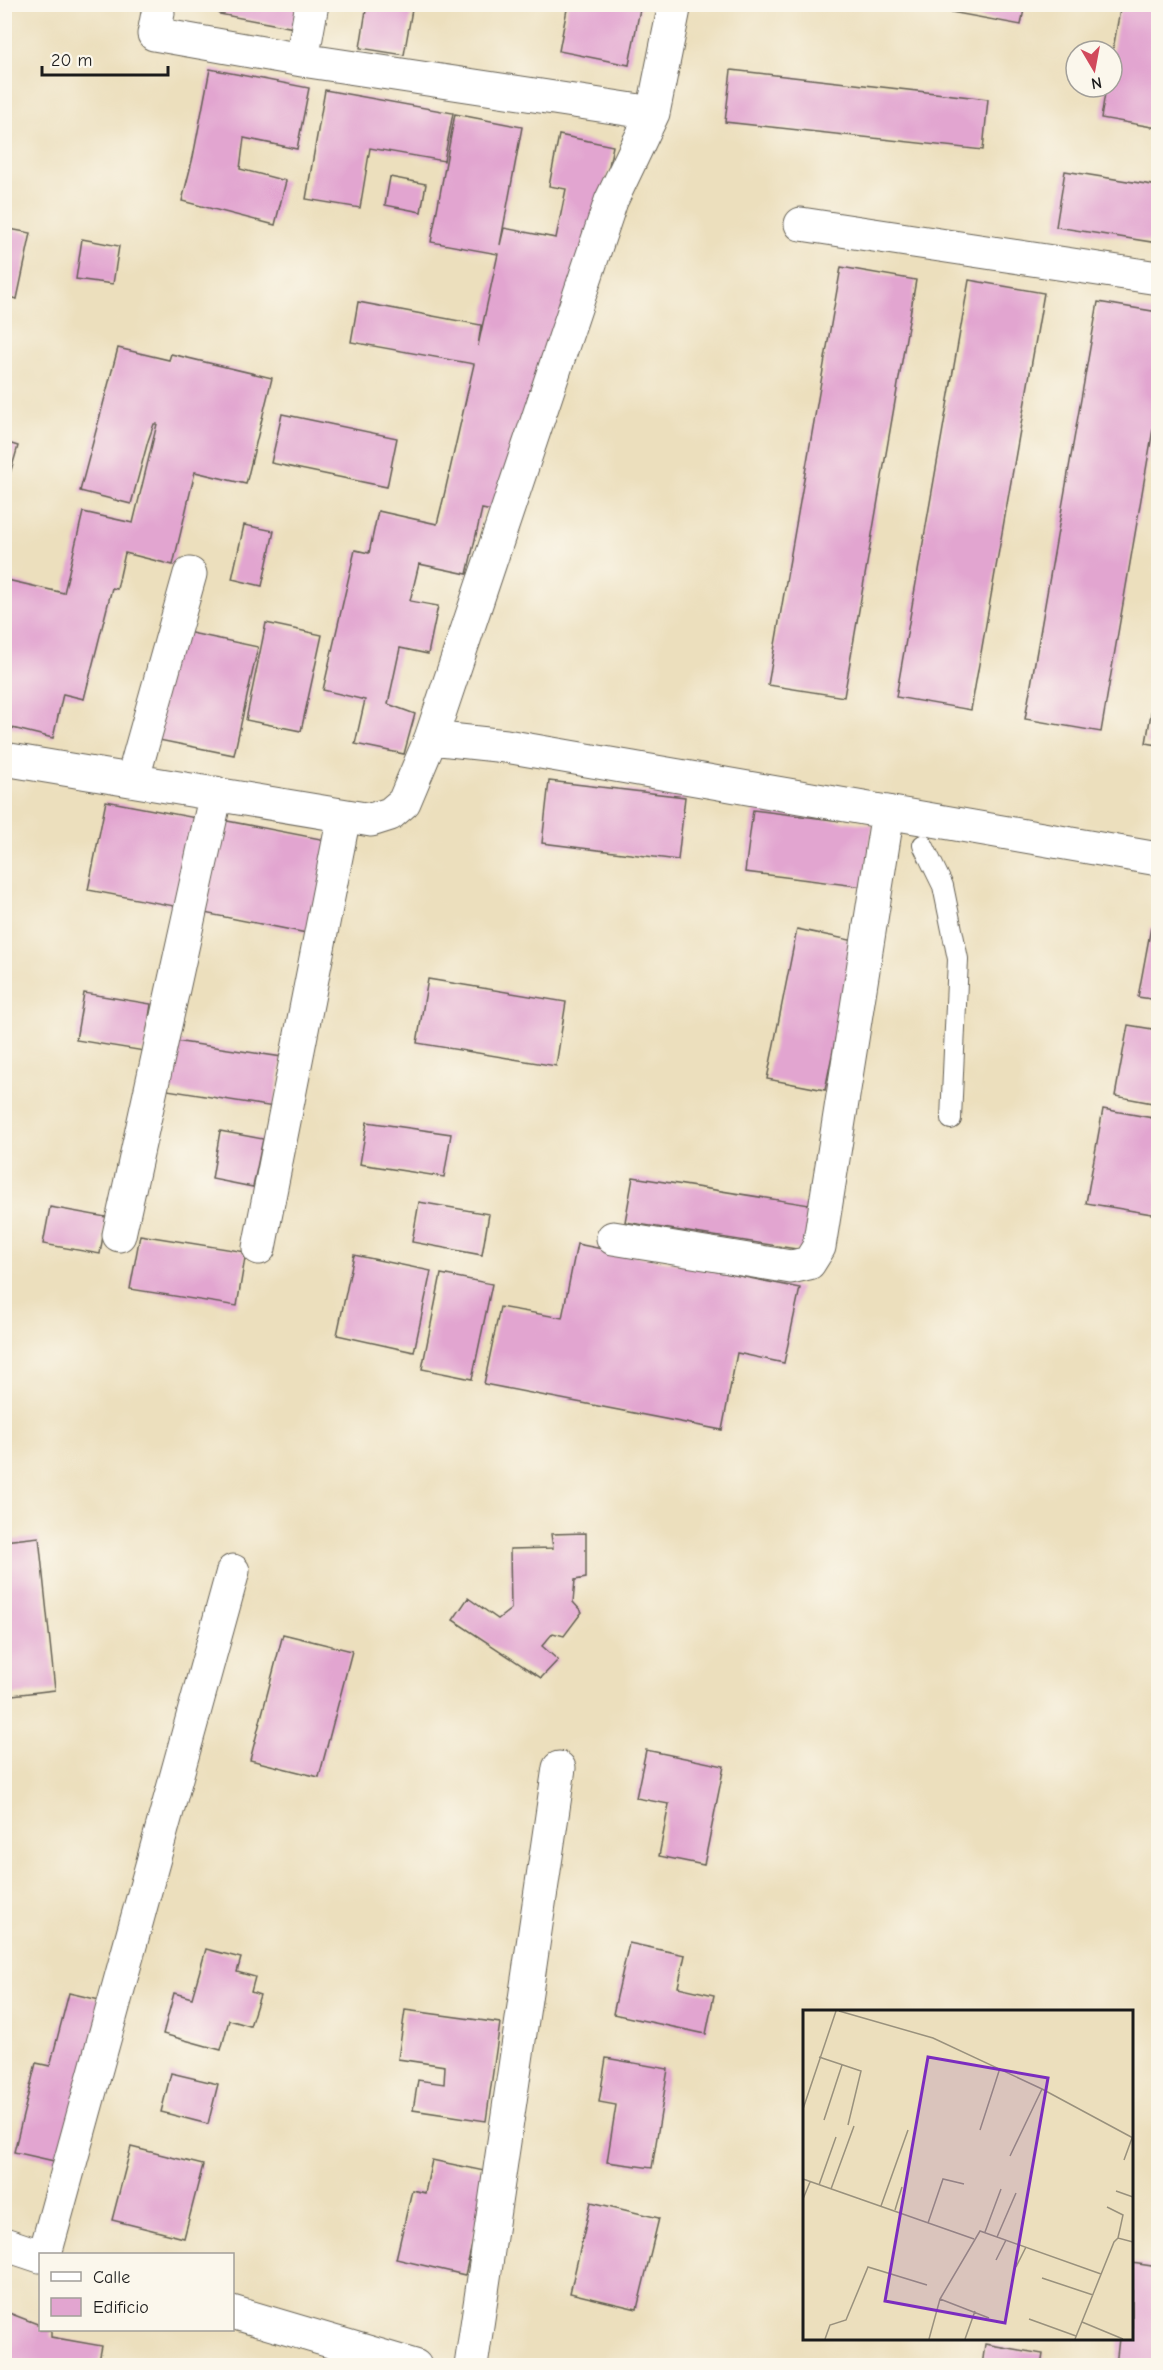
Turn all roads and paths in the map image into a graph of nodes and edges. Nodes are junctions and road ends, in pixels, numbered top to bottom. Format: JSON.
{"nodes":[{"id":1,"x":312,"y":4,"type":"edge"},
{"id":2,"x":675,"y":4,"type":"edge"},
{"id":3,"x":158,"y":13,"type":"dead end"},
{"id":4,"x":302,"y":60,"type":"junction"},
{"id":5,"x":653,"y":113,"type":"junction"},
{"id":6,"x":801,"y":224,"type":"dead end"},
{"id":7,"x":1158,"y":278,"type":"edge"},
{"id":8,"x":190,"y":574,"type":"dead end"},
{"id":9,"x":431,"y":738,"type":"junction"},
{"id":10,"x":4,"y":759,"type":"edge"},
{"id":11,"x":133,"y":778,"type":"junction"},
{"id":12,"x":216,"y":793,"type":"junction"},
{"id":13,"x":896,"y":814,"type":"junction"},
{"id":14,"x":344,"y":816,"type":"junction"},
{"id":15,"x":923,"y":845,"type":"joint"},
{"id":16,"x":1158,"y":859,"type":"edge"},
{"id":17,"x":951,"y":1119,"type":"dead end"},
{"id":18,"x":119,"y":1235,"type":"dead end"},
{"id":19,"x":614,"y":1238,"type":"dead end"},
{"id":20,"x":259,"y":1248,"type":"dead end"},
{"id":21,"x":233,"y":1571,"type":"dead end"},
{"id":22,"x":559,"y":1768,"type":"dead end"},
{"id":23,"x":4,"y":2244,"type":"edge"},
{"id":24,"x":45,"y":2253,"type":"edge"},
{"id":25,"x":39,"y":2256,"type":"edge"},
{"id":26,"x":234,"y":2314,"type":"edge"},
{"id":27,"x":415,"y":2366,"type":"edge"},
{"id":28,"x":471,"y":2366,"type":"edge"}],
"edges":[{"from":1,"to":4,"type":"street"},
{"from":2,"to":5,"type":"street"},
{"from":3,"to":4,"type":"street"},
{"from":4,"to":5,"type":"street"},
{"from":5,"to":9,"type":"street"},
{"from":6,"to":7,"type":"street"},
{"from":8,"to":11,"type":"street"},
{"from":9,"to":13,"type":"street"},
{"from":9,"to":14,"type":"street"},
{"from":10,"to":11,"type":"street"},
{"from":11,"to":12,"type":"street"},
{"from":12,"to":14,"type":"street"},
{"from":12,"to":18,"type":"street"},
{"from":13,"to":15,"type":"street"},
{"from":13,"to":16,"type":"street"},
{"from":13,"to":19,"type":"street"},
{"from":14,"to":20,"type":"street"},
{"from":15,"to":17,"type":"lane"},
{"from":21,"to":24,"type":"street"},
{"from":22,"to":28,"type":"street"},
{"from":23,"to":25,"type":"street"},
{"from":26,"to":27,"type":"street"}]}
